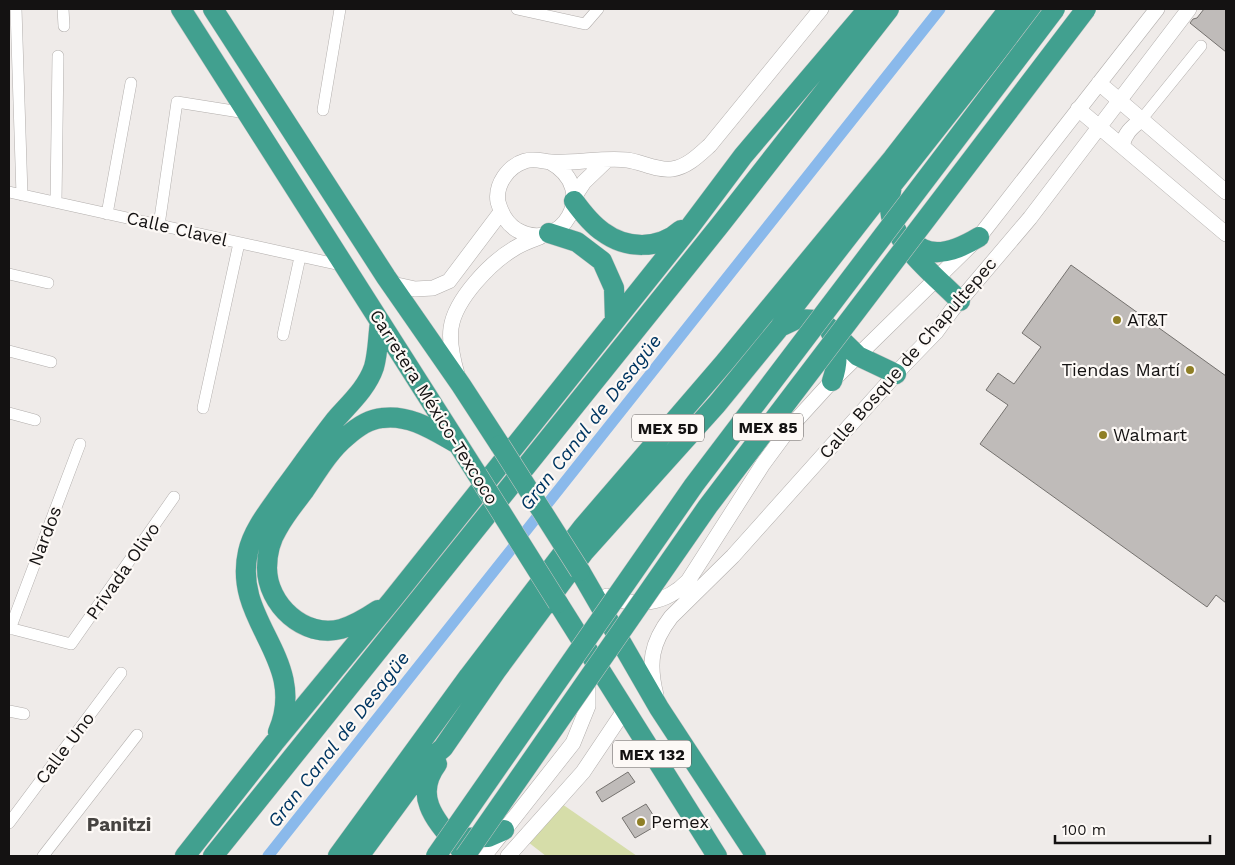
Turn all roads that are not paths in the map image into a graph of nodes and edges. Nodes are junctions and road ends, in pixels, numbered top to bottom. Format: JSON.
{"nodes":[{"id":1,"x":16,"y":9,"type":"edge"},
{"id":2,"x":63,"y":9,"type":"edge"},
{"id":3,"x":181,"y":9,"type":"edge"},
{"id":4,"x":204,"y":9,"type":"edge"},
{"id":5,"x":213,"y":9,"type":"edge"},
{"id":6,"x":340,"y":9,"type":"edge"},
{"id":7,"x":517,"y":9,"type":"edge"},
{"id":8,"x":598,"y":9,"type":"edge"},
{"id":9,"x":821,"y":9,"type":"edge"},
{"id":10,"x":868,"y":9,"type":"edge"},
{"id":11,"x":889,"y":9,"type":"edge"},
{"id":12,"x":1009,"y":9,"type":"edge"},
{"id":13,"x":1031,"y":9,"type":"edge"},
{"id":14,"x":1056,"y":9,"type":"edge"},
{"id":15,"x":1086,"y":9,"type":"edge"},
{"id":16,"x":1157,"y":9,"type":"edge"},
{"id":17,"x":1189,"y":9,"type":"edge"},
{"id":18,"x":64,"y":26,"type":"dead end"},
{"id":19,"x":1201,"y":46,"type":"dead end"},
{"id":20,"x":242,"y":53,"type":"junction"},
{"id":21,"x":58,"y":56,"type":"dead end"},
{"id":22,"x":130,"y":82,"type":"dead end"},
{"id":23,"x":1099,"y":83,"type":"junction"},
{"id":24,"x":1118,"y":100,"type":"junction"},
{"id":25,"x":1078,"y":109,"type":"junction"},
{"id":26,"x":324,"y":110,"type":"dead end"},
{"id":27,"x":246,"y":113,"type":"junction"},
{"id":28,"x":1141,"y":120,"type":"junction"},
{"id":29,"x":1099,"y":126,"type":"junction"},
{"id":30,"x":1122,"y":146,"type":"junction"},
{"id":31,"x":607,"y":160,"type":"junction"},
{"id":32,"x":550,"y":162,"type":"junction"},
{"id":33,"x":892,"y":185,"type":"junction"},
{"id":34,"x":9,"y":192,"type":"edge"},
{"id":35,"x":1226,"y":192,"type":"edge"},
{"id":36,"x":22,"y":195,"type":"junction"},
{"id":37,"x":574,"y":199,"type":"junction"},
{"id":38,"x":708,"y":201,"type":"junction"},
{"id":39,"x":56,"y":202,"type":"junction"},
{"id":40,"x":501,"y":212,"type":"junction"},
{"id":41,"x":107,"y":214,"type":"junction"},
{"id":42,"x":159,"y":225,"type":"junction"},
{"id":43,"x":897,"y":233,"type":"junction"},
{"id":44,"x":548,"y":234,"type":"junction"},
{"id":45,"x":1226,"y":234,"type":"edge"},
{"id":46,"x":980,"y":236,"type":"junction"},
{"id":47,"x":240,"y":243,"type":"junction"},
{"id":48,"x":300,"y":257,"type":"junction"},
{"id":49,"x":344,"y":266,"type":"junction"},
{"id":50,"x":9,"y":274,"type":"edge"},
{"id":51,"x":936,"y":277,"type":"junction"},
{"id":52,"x":390,"y":281,"type":"junction"},
{"id":53,"x":48,"y":283,"type":"dead end"},
{"id":54,"x":960,"y":301,"type":"junction"},
{"id":55,"x":615,"y":320,"type":"junction"},
{"id":56,"x":380,"y":322,"type":"junction"},
{"id":57,"x":780,"y":327,"type":"junction"},
{"id":58,"x":828,"y":327,"type":"junction"},
{"id":59,"x":283,"y":335,"type":"dead end"},
{"id":60,"x":9,"y":351,"type":"edge"},
{"id":61,"x":858,"y":356,"type":"junction"},
{"id":62,"x":51,"y":362,"type":"dead end"},
{"id":63,"x":896,"y":374,"type":"junction"},
{"id":64,"x":832,"y":381,"type":"junction"},
{"id":65,"x":461,"y":385,"type":"junction"},
{"id":66,"x":203,"y":408,"type":"dead end"},
{"id":67,"x":9,"y":413,"type":"edge"},
{"id":68,"x":35,"y":420,"type":"dead end"},
{"id":69,"x":80,"y":444,"type":"dead end"},
{"id":70,"x":459,"y":445,"type":"junction"},
{"id":71,"x":174,"y":497,"type":"dead end"},
{"id":72,"x":583,"y":576,"type":"junction"},
{"id":73,"x":392,"y":600,"type":"junction"},
{"id":74,"x":9,"y":628,"type":"edge"},
{"id":75,"x":588,"y":651,"type":"junction"},
{"id":76,"x":121,"y":673,"type":"dead end"},
{"id":77,"x":659,"y":708,"type":"junction"},
{"id":78,"x":9,"y":711,"type":"edge"},
{"id":79,"x":624,"y":711,"type":"junction"},
{"id":80,"x":24,"y":714,"type":"dead end"},
{"id":81,"x":137,"y":735,"type":"dead end"},
{"id":82,"x":274,"y":743,"type":"junction"},
{"id":83,"x":443,"y":748,"type":"junction"},
{"id":84,"x":9,"y":823,"type":"edge"},
{"id":85,"x":444,"y":830,"type":"junction"},
{"id":86,"x":504,"y":830,"type":"junction"},
{"id":87,"x":43,"y":856,"type":"edge"},
{"id":88,"x":185,"y":856,"type":"edge"},
{"id":89,"x":213,"y":856,"type":"edge"},
{"id":90,"x":338,"y":856,"type":"edge"},
{"id":91,"x":359,"y":856,"type":"edge"},
{"id":92,"x":436,"y":856,"type":"edge"},
{"id":93,"x":465,"y":856,"type":"edge"},
{"id":94,"x":484,"y":856,"type":"edge"},
{"id":95,"x":508,"y":856,"type":"edge"},
{"id":96,"x":717,"y":856,"type":"edge"},
{"id":97,"x":756,"y":856,"type":"edge"}],
"edges":[{"from":1,"to":36,"type":"street"},
{"from":2,"to":18,"type":"street"},
{"from":3,"to":27,"type":"highway","name":"Carretera México-Texcoco"},
{"from":4,"to":20,"type":"highway"},
{"from":5,"to":20,"type":"highway","name":"Carretera México-Texcoco"},
{"from":6,"to":26,"type":"street"},
{"from":7,"to":8,"type":"street"},
{"from":9,"to":31,"type":"main road"},
{"from":10,"to":38,"type":"highway"},
{"from":11,"to":89,"type":"highway"},
{"from":12,"to":90,"type":"highway","number":"MEX 5D"},
{"from":13,"to":33,"type":"highway"},
{"from":14,"to":92,"type":"highway","number":"MEX 85","bridge":true},
{"from":15,"to":93,"type":"highway","number":"MEX 85","bridge":true},
{"from":16,"to":23,"type":"main road","name":"Calle Bosque de Chapultepec"},
{"from":17,"to":24,"type":"main road","name":"Calle Bosque de Chapultepec"},
{"from":19,"to":28,"type":"street"},
{"from":20,"to":52,"type":"highway","name":"Carretera México-Texcoco"},
{"from":21,"to":39,"type":"street"},
{"from":22,"to":41,"type":"street"},
{"from":23,"to":24,"type":"main road"},
{"from":23,"to":25,"type":"main road","name":"Calle Bosque de Chapultepec"},
{"from":24,"to":28,"type":"main road"},
{"from":24,"to":29,"type":"main road","name":"Calle Bosque de Chapultepec"},
{"from":25,"to":29,"type":"main road"},
{"from":25,"to":46,"type":"main road","name":"Calle Bosque de Chapultepec"},
{"from":27,"to":42,"type":"street"},
{"from":27,"to":49,"type":"highway","name":"Carretera México-Texcoco"},
{"from":28,"to":30,"type":"main road"},
{"from":28,"to":35,"type":"main road"},
{"from":29,"to":30,"type":"main road"},
{"from":29,"to":54,"type":"main road","name":"Calle Bosque de Chapultepec"},
{"from":30,"to":45,"type":"main road"},
{"from":31,"to":32,"type":"main road"},
{"from":31,"to":37,"type":"main road"},
{"from":32,"to":37,"type":"main road"},
{"from":32,"to":40,"type":"main road"},
{"from":33,"to":43,"type":"highway"},
{"from":33,"to":57,"type":"highway"},
{"from":34,"to":36,"type":"street","name":"Calle Clavel"},
{"from":36,"to":39,"type":"street","name":"Calle Clavel"},
{"from":37,"to":38,"type":"highway"},
{"from":37,"to":44,"type":"main road"},
{"from":38,"to":55,"type":"highway"},
{"from":39,"to":41,"type":"street","name":"Calle Clavel"},
{"from":40,"to":44,"type":"main road"},
{"from":40,"to":52,"type":"main road"},
{"from":41,"to":42,"type":"street","name":"Calle Clavel"},
{"from":42,"to":47,"type":"street","name":"Calle Clavel"},
{"from":43,"to":46,"type":"highway"},
{"from":43,"to":51,"type":"highway"},
{"from":44,"to":55,"type":"highway"},
{"from":44,"to":65,"type":"main road"},
{"from":46,"to":51,"type":"main road","name":"Calle Bosque de Chapultepec"},
{"from":47,"to":48,"type":"street","name":"Calle Clavel"},
{"from":47,"to":66,"type":"street"},
{"from":48,"to":49,"type":"street","name":"Calle Clavel"},
{"from":48,"to":59,"type":"street"},
{"from":49,"to":56,"type":"highway","name":"Carretera México-Texcoco"},
{"from":50,"to":53,"type":"street"},
{"from":51,"to":54,"type":"highway"},
{"from":51,"to":61,"type":"main road","name":"Calle Bosque de Chapultepec"},
{"from":52,"to":65,"type":"highway","name":"Carretera México-Texcoco"},
{"from":54,"to":63,"type":"main road","name":"Calle Bosque de Chapultepec"},
{"from":55,"to":73,"type":"highway"},
{"from":56,"to":70,"type":"highway","name":"Carretera México-Texcoco"},
{"from":56,"to":82,"type":"highway"},
{"from":57,"to":58,"type":"highway"},
{"from":57,"to":83,"type":"highway"},
{"from":58,"to":61,"type":"highway"},
{"from":58,"to":64,"type":"highway"},
{"from":60,"to":62,"type":"street"},
{"from":61,"to":63,"type":"highway"},
{"from":61,"to":64,"type":"main road","name":"Calle Bosque de Chapultepec"},
{"from":63,"to":77,"type":"main road","name":"Calle Bosque de Chapultepec"},
{"from":64,"to":72,"type":"main road","name":"Calle Bosque de Chapultepec"},
{"from":65,"to":72,"type":"highway","name":"Carretera México-Texcoco","number":"MEX 132","bridge":true},
{"from":67,"to":68,"type":"street"},
{"from":69,"to":74,"type":"street","name":"Nardos"},
{"from":70,"to":73,"type":"highway"},
{"from":70,"to":75,"type":"highway","name":"Carretera México-Texcoco","number":"MEX 132","bridge":true},
{"from":71,"to":74,"type":"street","name":"Privada Olivo"},
{"from":72,"to":77,"type":"highway","name":"Carretera México-Texcoco","number":"MEX 132"},
{"from":73,"to":82,"type":"highway"},
{"from":75,"to":79,"type":"highway","name":"Carretera México-Texcoco","number":"MEX 132"},
{"from":75,"to":86,"type":"main road"},
{"from":76,"to":84,"type":"street","name":"Calle Uno"},
{"from":77,"to":97,"type":"highway","name":"Carretera México-Texcoco","number":"MEX 132"},
{"from":78,"to":80,"type":"street"},
{"from":79,"to":95,"type":"main road"},
{"from":79,"to":96,"type":"highway","name":"Carretera México-Texcoco","number":"MEX 132"},
{"from":81,"to":87,"type":"street"},
{"from":82,"to":88,"type":"highway"},
{"from":83,"to":85,"type":"highway"},
{"from":83,"to":91,"type":"highway"},
{"from":85,"to":86,"type":"highway"},
{"from":85,"to":93,"type":"highway"},
{"from":86,"to":94,"type":"main road"}]}
